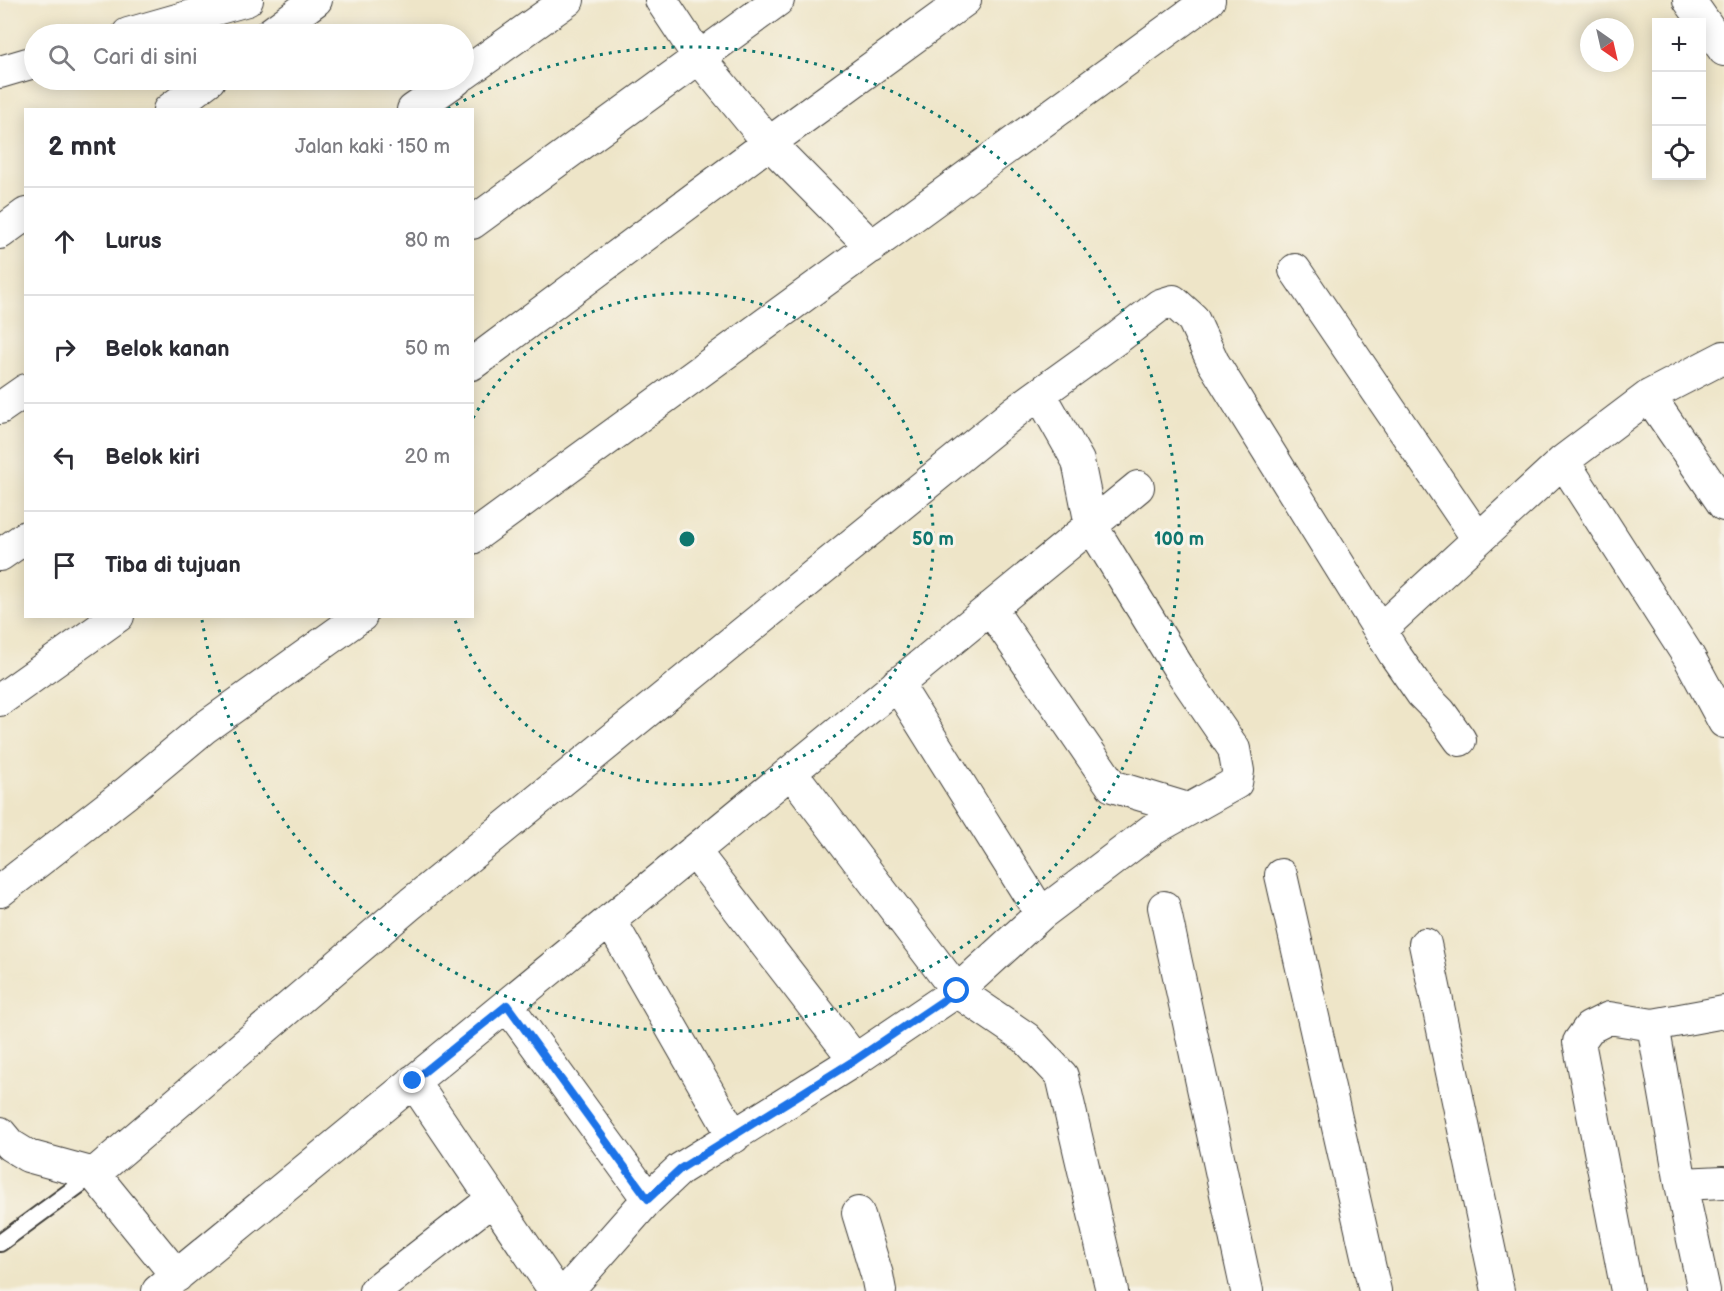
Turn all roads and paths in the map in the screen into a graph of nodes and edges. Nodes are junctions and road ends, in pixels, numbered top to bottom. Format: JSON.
{"nodes":[{"id":1,"x":247,"y":0,"type":"edge"},
{"id":2,"x":252,"y":0,"type":"edge"},
{"id":3,"x":316,"y":0,"type":"edge"},
{"id":4,"x":568,"y":0,"type":"edge"},
{"id":5,"x":661,"y":0,"type":"edge"},
{"id":6,"x":778,"y":0,"type":"edge"},
{"id":7,"x":965,"y":0,"type":"edge"},
{"id":8,"x":1209,"y":0,"type":"edge"},
{"id":9,"x":1689,"y":0,"type":"edge"},
{"id":10,"x":163,"y":24,"type":"edge"},
{"id":11,"x":265,"y":24,"type":"edge"},
{"id":12,"x":284,"y":24,"type":"edge"},
{"id":13,"x":1722,"y":43,"type":"edge"},
{"id":14,"x":700,"y":59,"type":"junction"},
{"id":15,"x":24,"y":65,"type":"edge"},
{"id":16,"x":474,"y":67,"type":"edge"},
{"id":17,"x":0,"y":72,"type":"edge"},
{"id":18,"x":196,"y":90,"type":"edge"},
{"id":19,"x":442,"y":90,"type":"edge"},
{"id":20,"x":172,"y":108,"type":"edge"},
{"id":21,"x":416,"y":108,"type":"edge"},
{"id":22,"x":768,"y":143,"type":"junction"},
{"id":23,"x":24,"y":215,"type":"edge"},
{"id":24,"x":474,"y":222,"type":"edge"},
{"id":25,"x":0,"y":233,"type":"edge"},
{"id":26,"x":872,"y":247,"type":"junction"},
{"id":27,"x":1295,"y":270,"type":"dead end"},
{"id":28,"x":1724,"y":357,"type":"edge"},
{"id":29,"x":474,"y":363,"type":"edge"},
{"id":30,"x":24,"y":391,"type":"edge"},
{"id":31,"x":1040,"y":394,"type":"junction"},
{"id":32,"x":1648,"y":396,"type":"junction"},
{"id":33,"x":0,"y":408,"type":"edge"},
{"id":34,"x":1563,"y":460,"type":"junction"},
{"id":35,"x":1138,"y":487,"type":"dead end"},
{"id":36,"x":1724,"y":505,"type":"edge"},
{"id":37,"x":1091,"y":525,"type":"junction"},
{"id":38,"x":477,"y":526,"type":"edge"},
{"id":39,"x":24,"y":538,"type":"edge"},
{"id":40,"x":1478,"y":539,"type":"junction"},
{"id":41,"x":0,"y":555,"type":"edge"},
{"id":42,"x":990,"y":608,"type":"junction"},
{"id":43,"x":115,"y":618,"type":"edge"},
{"id":44,"x":358,"y":618,"type":"edge"},
{"id":45,"x":1380,"y":630,"type":"junction"},
{"id":46,"x":897,"y":684,"type":"junction"},
{"id":47,"x":0,"y":700,"type":"edge"},
{"id":48,"x":1724,"y":722,"type":"edge"},
{"id":49,"x":1460,"y":740,"type":"dead end"},
{"id":50,"x":791,"y":772,"type":"junction"},
{"id":51,"x":1188,"y":809,"type":"junction"},
{"id":52,"x":694,"y":851,"type":"junction"},
{"id":53,"x":1281,"y":875,"type":"dead end"},
{"id":54,"x":0,"y":891,"type":"edge"},
{"id":55,"x":1164,"y":907,"type":"dead end"},
{"id":56,"x":1041,"y":914,"type":"junction"},
{"id":57,"x":610,"y":920,"type":"junction"},
{"id":58,"x":1425,"y":944,"type":"dead end"},
{"id":59,"x":957,"y":991,"type":"junction"},
{"id":60,"x":507,"y":1005,"type":"junction"},
{"id":61,"x":1724,"y":1012,"type":"edge"},
{"id":62,"x":1653,"y":1025,"type":"junction"},
{"id":63,"x":855,"y":1060,"type":"junction"},
{"id":64,"x":413,"y":1081,"type":"junction"},
{"id":65,"x":0,"y":1133,"type":"edge"},
{"id":66,"x":734,"y":1137,"type":"junction"},
{"id":67,"x":94,"y":1174,"type":"junction"},
{"id":68,"x":1724,"y":1182,"type":"edge"},
{"id":69,"x":1681,"y":1184,"type":"junction"},
{"id":70,"x":494,"y":1199,"type":"junction"},
{"id":71,"x":648,"y":1199,"type":"junction"},
{"id":72,"x":858,"y":1213,"type":"dead end"},
{"id":73,"x":0,"y":1243,"type":"edge"},
{"id":74,"x":167,"y":1283,"type":"edge"},
{"id":75,"x":375,"y":1291,"type":"edge"},
{"id":76,"x":555,"y":1291,"type":"edge"},
{"id":77,"x":567,"y":1291,"type":"edge"},
{"id":78,"x":880,"y":1291,"type":"edge"},
{"id":79,"x":1112,"y":1291,"type":"edge"},
{"id":80,"x":1247,"y":1291,"type":"edge"},
{"id":81,"x":1375,"y":1291,"type":"edge"},
{"id":82,"x":1498,"y":1291,"type":"edge"},
{"id":83,"x":1627,"y":1291,"type":"edge"},
{"id":84,"x":1704,"y":1291,"type":"edge"}],
"edges":[{"from":1,"to":10,"type":"street"},
{"from":2,"to":11,"type":"street"},
{"from":3,"to":12,"type":"street"},
{"from":4,"to":16,"type":"street"},
{"from":5,"to":14,"type":"street"},
{"from":6,"to":14,"type":"street"},
{"from":7,"to":22,"type":"street"},
{"from":8,"to":26,"type":"street"},
{"from":9,"to":13,"type":"street"},
{"from":14,"to":22,"type":"street"},
{"from":14,"to":24,"type":"street"},
{"from":15,"to":17,"type":"street"},
{"from":18,"to":20,"type":"street"},
{"from":19,"to":21,"type":"street"},
{"from":22,"to":26,"type":"street"},
{"from":22,"to":29,"type":"street"},
{"from":23,"to":25,"type":"street"},
{"from":26,"to":38,"type":"street"},
{"from":27,"to":40,"type":"street"},
{"from":28,"to":32,"type":"street"},
{"from":30,"to":33,"type":"street"},
{"from":31,"to":37,"type":"street"},
{"from":31,"to":45,"type":"street"},
{"from":31,"to":67,"type":"street"},
{"from":32,"to":34,"type":"street"},
{"from":32,"to":36,"type":"street"},
{"from":34,"to":40,"type":"street"},
{"from":34,"to":48,"type":"street"},
{"from":35,"to":37,"type":"street"},
{"from":37,"to":42,"type":"street"},
{"from":37,"to":51,"type":"street"},
{"from":39,"to":41,"type":"street"},
{"from":40,"to":45,"type":"street"},
{"from":42,"to":46,"type":"street"},
{"from":42,"to":51,"type":"street"},
{"from":43,"to":47,"type":"street"},
{"from":44,"to":54,"type":"street"},
{"from":45,"to":49,"type":"street"},
{"from":46,"to":50,"type":"street"},
{"from":46,"to":56,"type":"street"},
{"from":50,"to":52,"type":"street"},
{"from":50,"to":59,"type":"street"},
{"from":51,"to":56,"type":"street"},
{"from":52,"to":57,"type":"street"},
{"from":52,"to":63,"type":"street"},
{"from":53,"to":81,"type":"street"},
{"from":55,"to":80,"type":"street"},
{"from":56,"to":59,"type":"street"},
{"from":57,"to":60,"type":"street"},
{"from":57,"to":66,"type":"street"},
{"from":58,"to":82,"type":"street"},
{"from":59,"to":63,"type":"street"},
{"from":59,"to":79,"type":"street"},
{"from":60,"to":64,"type":"street"},
{"from":60,"to":71,"type":"street"},
{"from":61,"to":62,"type":"street"},
{"from":62,"to":69,"type":"street"},
{"from":62,"to":83,"type":"street"},
{"from":63,"to":66,"type":"street"},
{"from":64,"to":70,"type":"street"},
{"from":64,"to":74,"type":"street"},
{"from":65,"to":67,"type":"street"},
{"from":66,"to":71,"type":"street"},
{"from":67,"to":73,"type":"lane"},
{"from":67,"to":74,"type":"street"},
{"from":68,"to":69,"type":"street"},
{"from":69,"to":84,"type":"street"},
{"from":70,"to":75,"type":"street"},
{"from":70,"to":76,"type":"street"},
{"from":71,"to":77,"type":"street"},
{"from":72,"to":78,"type":"street"}]}
